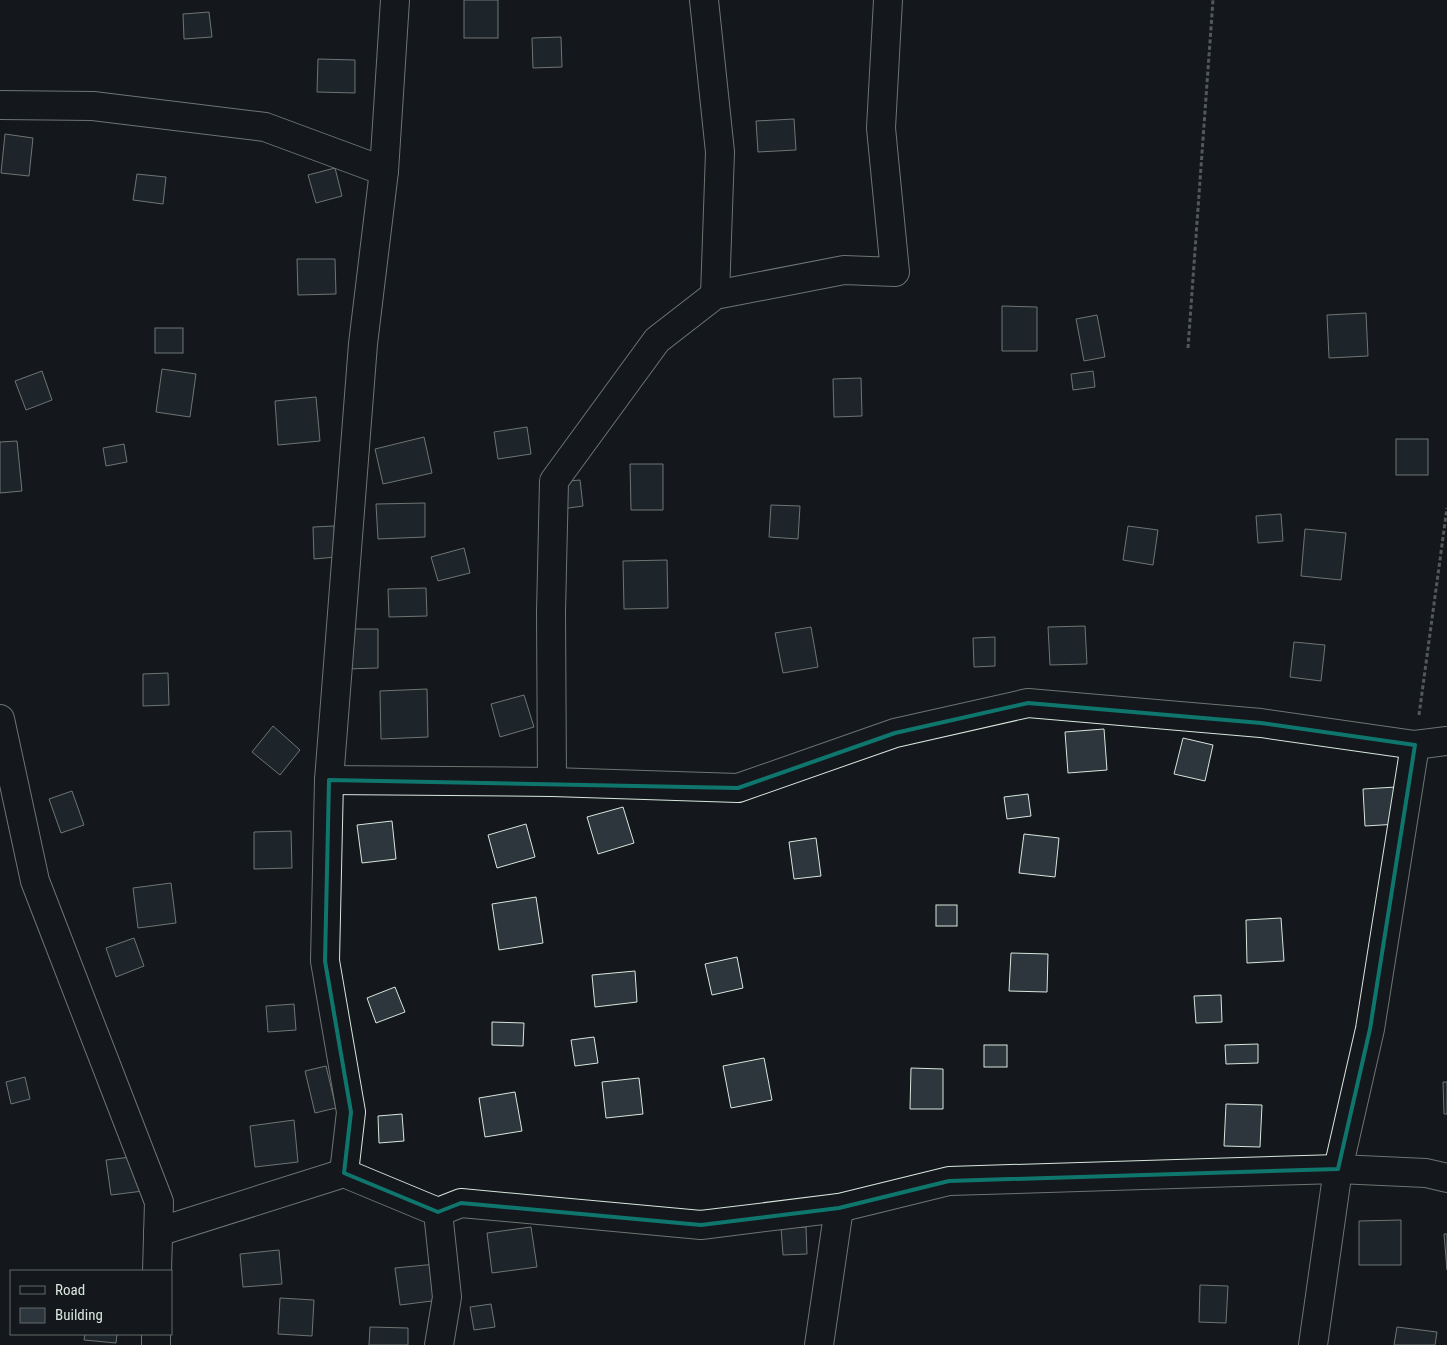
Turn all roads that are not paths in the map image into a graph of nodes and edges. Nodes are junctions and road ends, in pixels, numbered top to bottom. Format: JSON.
{"nodes":[{"id":1,"x":395,"y":0,"type":"edge"},
{"id":2,"x":704,"y":0,"type":"edge"},
{"id":3,"x":888,"y":0,"type":"edge"},
{"id":4,"x":0,"y":105,"type":"edge"},
{"id":5,"x":384,"y":171,"type":"junction"},
{"id":6,"x":715,"y":295,"type":"junction"},
{"id":7,"x":0,"y":719,"type":"edge"},
{"id":8,"x":1447,"y":741,"type":"edge"},
{"id":9,"x":1416,"y":745,"type":"junction"},
{"id":10,"x":329,"y":780,"type":"junction"},
{"id":11,"x":552,"y":782,"type":"junction"},
{"id":12,"x":1338,"y":1169,"type":"junction"},
{"id":13,"x":344,"y":1173,"type":"junction"},
{"id":14,"x":1447,"y":1178,"type":"edge"},
{"id":15,"x":839,"y":1208,"type":"junction"},
{"id":16,"x":438,"y":1212,"type":"junction"},
{"id":17,"x":158,"y":1232,"type":"junction"},
{"id":18,"x":157,"y":1270,"type":"edge"},
{"id":19,"x":439,"y":1345,"type":"edge"},
{"id":20,"x":819,"y":1345,"type":"edge"},
{"id":21,"x":1313,"y":1345,"type":"edge"}],
"edges":[{"from":1,"to":5,"type":"street"},
{"from":2,"to":6,"type":"street"},
{"from":3,"to":6,"type":"street"},
{"from":4,"to":5,"type":"street"},
{"from":5,"to":10,"type":"street"},
{"from":6,"to":11,"type":"street"},
{"from":7,"to":17,"type":"street"},
{"from":8,"to":9,"type":"street"},
{"from":9,"to":11,"type":"street"},
{"from":9,"to":12,"type":"street"},
{"from":10,"to":11,"type":"street"},
{"from":10,"to":13,"type":"street"},
{"from":12,"to":14,"type":"street"},
{"from":12,"to":15,"type":"street"},
{"from":12,"to":21,"type":"street"},
{"from":13,"to":16,"type":"street"},
{"from":13,"to":17,"type":"street"},
{"from":15,"to":16,"type":"street"},
{"from":15,"to":20,"type":"street"},
{"from":16,"to":19,"type":"street"},
{"from":17,"to":18,"type":"street"}]}
